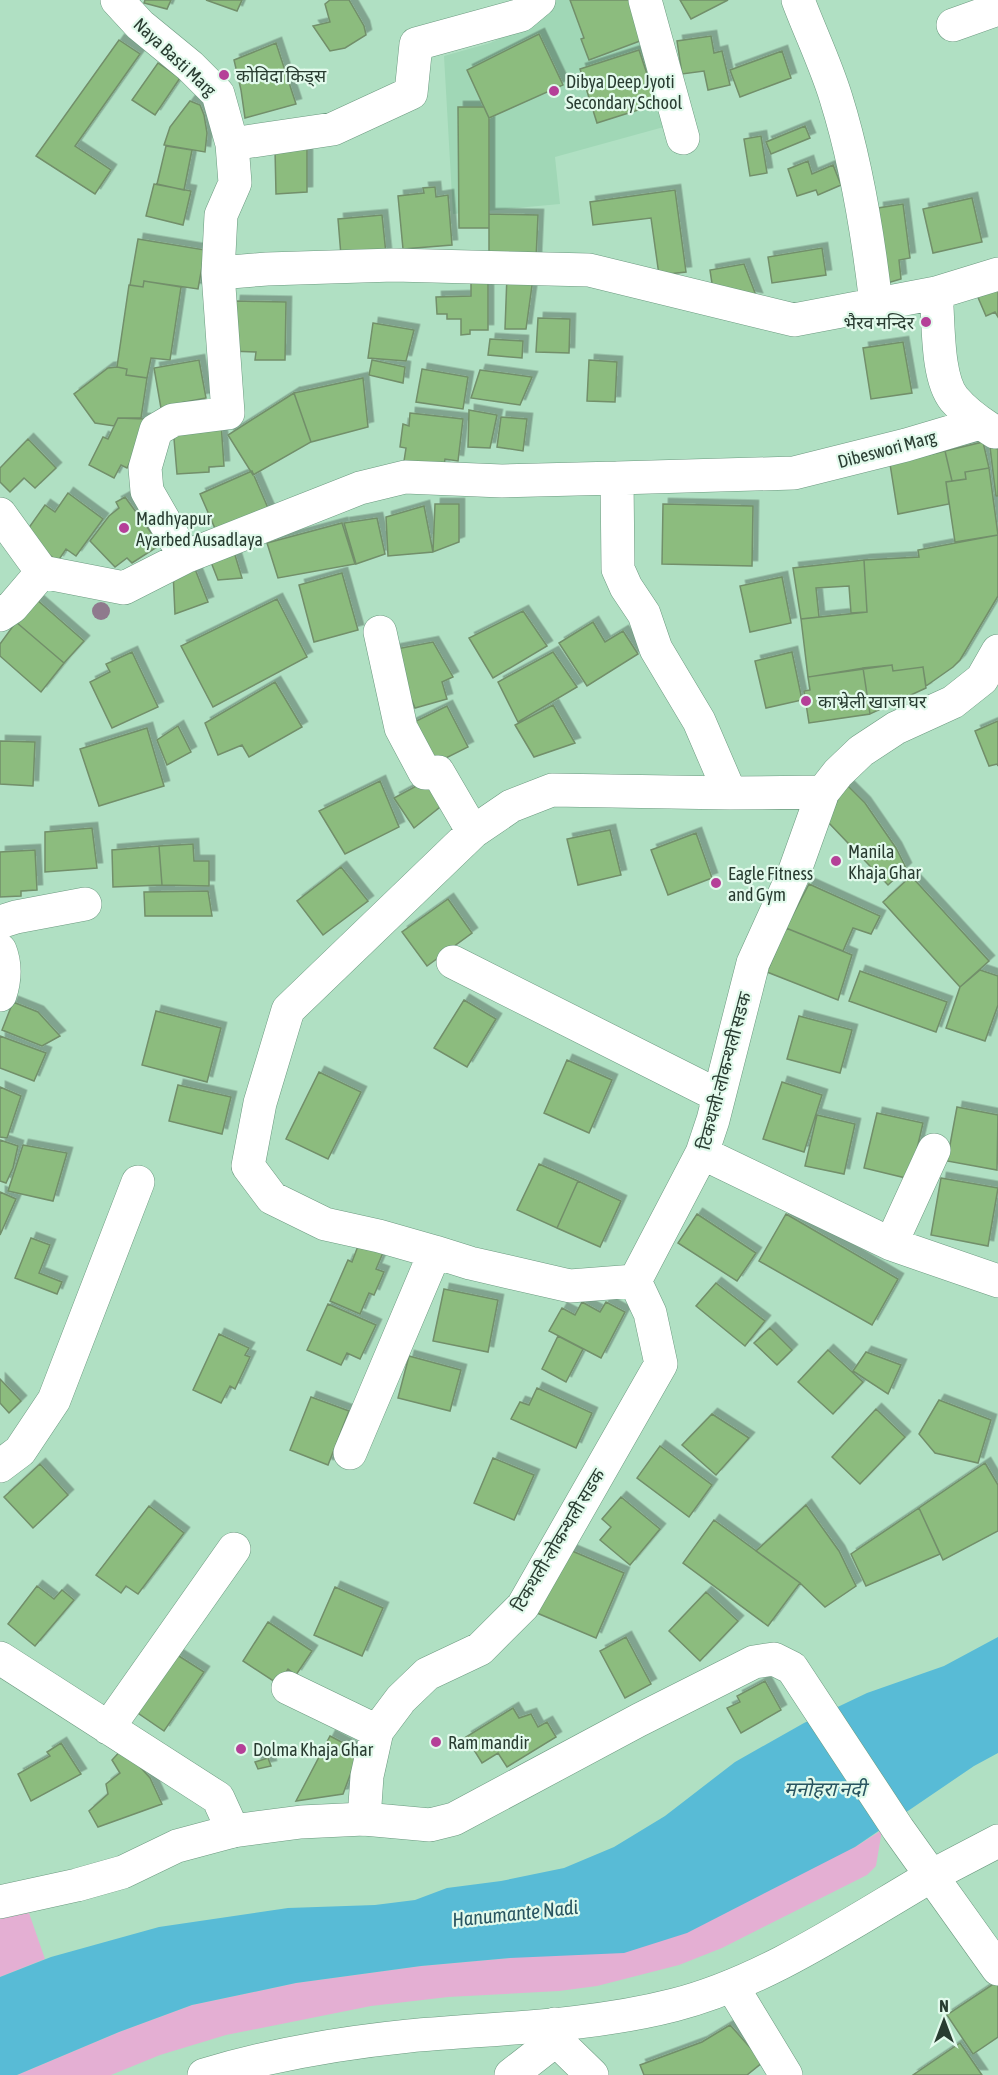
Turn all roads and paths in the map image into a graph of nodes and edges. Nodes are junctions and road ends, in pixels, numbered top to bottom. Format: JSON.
{"nodes":[{"id":1,"x":117,"y":0,"type":"edge"},
{"id":2,"x":539,"y":0,"type":"edge"},
{"id":3,"x":645,"y":0,"type":"edge"},
{"id":4,"x":798,"y":0,"type":"edge"},
{"id":5,"x":998,"y":9,"type":"edge"},
{"id":6,"x":953,"y":25,"type":"dead end"},
{"id":7,"x":683,"y":138,"type":"dead end"},
{"id":8,"x":232,"y":144,"type":"junction"},
{"id":9,"x":218,"y":273,"type":"junction"},
{"id":10,"x":998,"y":274,"type":"edge"},
{"id":11,"x":936,"y":293,"type":"junction"},
{"id":12,"x":876,"y":304,"type":"junction"},
{"id":13,"x":989,"y":428,"type":"edge"},
{"id":14,"x":617,"y":478,"type":"junction"},
{"id":15,"x":0,"y":514,"type":"edge"},
{"id":16,"x":185,"y":557,"type":"junction"},
{"id":17,"x":42,"y":572,"type":"junction"},
{"id":18,"x":0,"y":615,"type":"edge"},
{"id":19,"x":380,"y":632,"type":"dead end"},
{"id":20,"x":998,"y":651,"type":"edge"},
{"id":21,"x":990,"y":680,"type":"edge"},
{"id":22,"x":823,"y":792,"type":"junction"},
{"id":23,"x":730,"y":794,"type":"junction"},
{"id":24,"x":473,"y":832,"type":"junction"},
{"id":25,"x":85,"y":904,"type":"dead end"},
{"id":26,"x":0,"y":922,"type":"edge"},
{"id":27,"x":0,"y":950,"type":"edge"},
{"id":28,"x":453,"y":962,"type":"dead end"},
{"id":29,"x":0,"y":995,"type":"edge"},
{"id":30,"x":719,"y":1096,"type":"junction"},
{"id":31,"x":934,"y":1150,"type":"dead end"},
{"id":32,"x":702,"y":1152,"type":"junction"},
{"id":33,"x":138,"y":1182,"type":"dead end"},
{"id":34,"x":891,"y":1244,"type":"junction"},
{"id":35,"x":435,"y":1252,"type":"junction"},
{"id":36,"x":635,"y":1281,"type":"junction"},
{"id":37,"x":998,"y":1281,"type":"edge"},
{"id":38,"x":350,"y":1453,"type":"dead end"},
{"id":39,"x":0,"y":1466,"type":"edge"},
{"id":40,"x":234,"y":1549,"type":"dead end"},
{"id":41,"x":0,"y":1658,"type":"edge"},
{"id":42,"x":288,"y":1688,"type":"dead end"},
{"id":43,"x":108,"y":1728,"type":"junction"},
{"id":44,"x":377,"y":1731,"type":"junction"},
{"id":45,"x":364,"y":1819,"type":"junction"},
{"id":46,"x":233,"y":1831,"type":"junction"},
{"id":47,"x":998,"y":1841,"type":"edge"},
{"id":48,"x":933,"y":1875,"type":"junction"},
{"id":49,"x":0,"y":1902,"type":"edge"},
{"id":50,"x":998,"y":1969,"type":"edge"},
{"id":51,"x":732,"y":1986,"type":"junction"},
{"id":52,"x":555,"y":2032,"type":"junction"},
{"id":53,"x":204,"y":2075,"type":"edge"},
{"id":54,"x":511,"y":2075,"type":"edge"},
{"id":55,"x":592,"y":2075,"type":"edge"},
{"id":56,"x":786,"y":2075,"type":"edge"}],
"edges":[{"from":1,"to":8,"type":"street","name":"Naya Basti Marg"},
{"from":2,"to":8,"type":"street"},
{"from":3,"to":7,"type":"street"},
{"from":4,"to":12,"type":"street"},
{"from":5,"to":6,"type":"street"},
{"from":8,"to":9,"type":"street","name":"Naya Basti Marg"},
{"from":9,"to":12,"type":"street"},
{"from":9,"to":16,"type":"street","name":"Naya Basti Marg"},
{"from":10,"to":11,"type":"street"},
{"from":11,"to":12,"type":"street"},
{"from":11,"to":13,"type":"street"},
{"from":13,"to":14,"type":"street","name":"Dibeswori Marg"},
{"from":14,"to":16,"type":"street","name":"Dibeswori Marg"},
{"from":14,"to":23,"type":"street"},
{"from":15,"to":17,"type":"street"},
{"from":16,"to":17,"type":"street","name":"Dibeswori Marg"},
{"from":17,"to":18,"type":"street"},
{"from":19,"to":24,"type":"street"},
{"from":20,"to":21,"type":"street","name":"टिकथली-लोकन्थली सडक"},
{"from":21,"to":22,"type":"street","name":"टिकथली-लोकन्थली सडक"},
{"from":22,"to":23,"type":"street"},
{"from":22,"to":30,"type":"street","name":"टिकथली-लोकन्थली सडक"},
{"from":23,"to":24,"type":"street"},
{"from":24,"to":35,"type":"street"},
{"from":25,"to":26,"type":"street"},
{"from":27,"to":29,"type":"street"},
{"from":28,"to":30,"type":"street"},
{"from":30,"to":32,"type":"street","name":"टिकथली-लोकन्थली सडक"},
{"from":31,"to":34,"type":"street"},
{"from":32,"to":34,"type":"street"},
{"from":32,"to":36,"type":"street","name":"टिकथली-लोकन्थली सडक"},
{"from":33,"to":39,"type":"street"},
{"from":34,"to":37,"type":"street"},
{"from":35,"to":36,"type":"street"},
{"from":35,"to":38,"type":"street"},
{"from":36,"to":44,"type":"street","name":"टिकथली-लोकन्थली सडक"},
{"from":40,"to":43,"type":"street"},
{"from":41,"to":43,"type":"street"},
{"from":42,"to":44,"type":"street"},
{"from":43,"to":46,"type":"street"},
{"from":44,"to":45,"type":"street","name":"टिकथली-लोकन्थली सडक"},
{"from":45,"to":46,"type":"street"},
{"from":45,"to":48,"type":"street"},
{"from":46,"to":49,"type":"street"},
{"from":47,"to":48,"type":"street"},
{"from":48,"to":50,"type":"street"},
{"from":48,"to":51,"type":"street"},
{"from":51,"to":52,"type":"street"},
{"from":51,"to":56,"type":"street"},
{"from":52,"to":53,"type":"street"},
{"from":52,"to":54,"type":"street"},
{"from":52,"to":55,"type":"street"}]}
